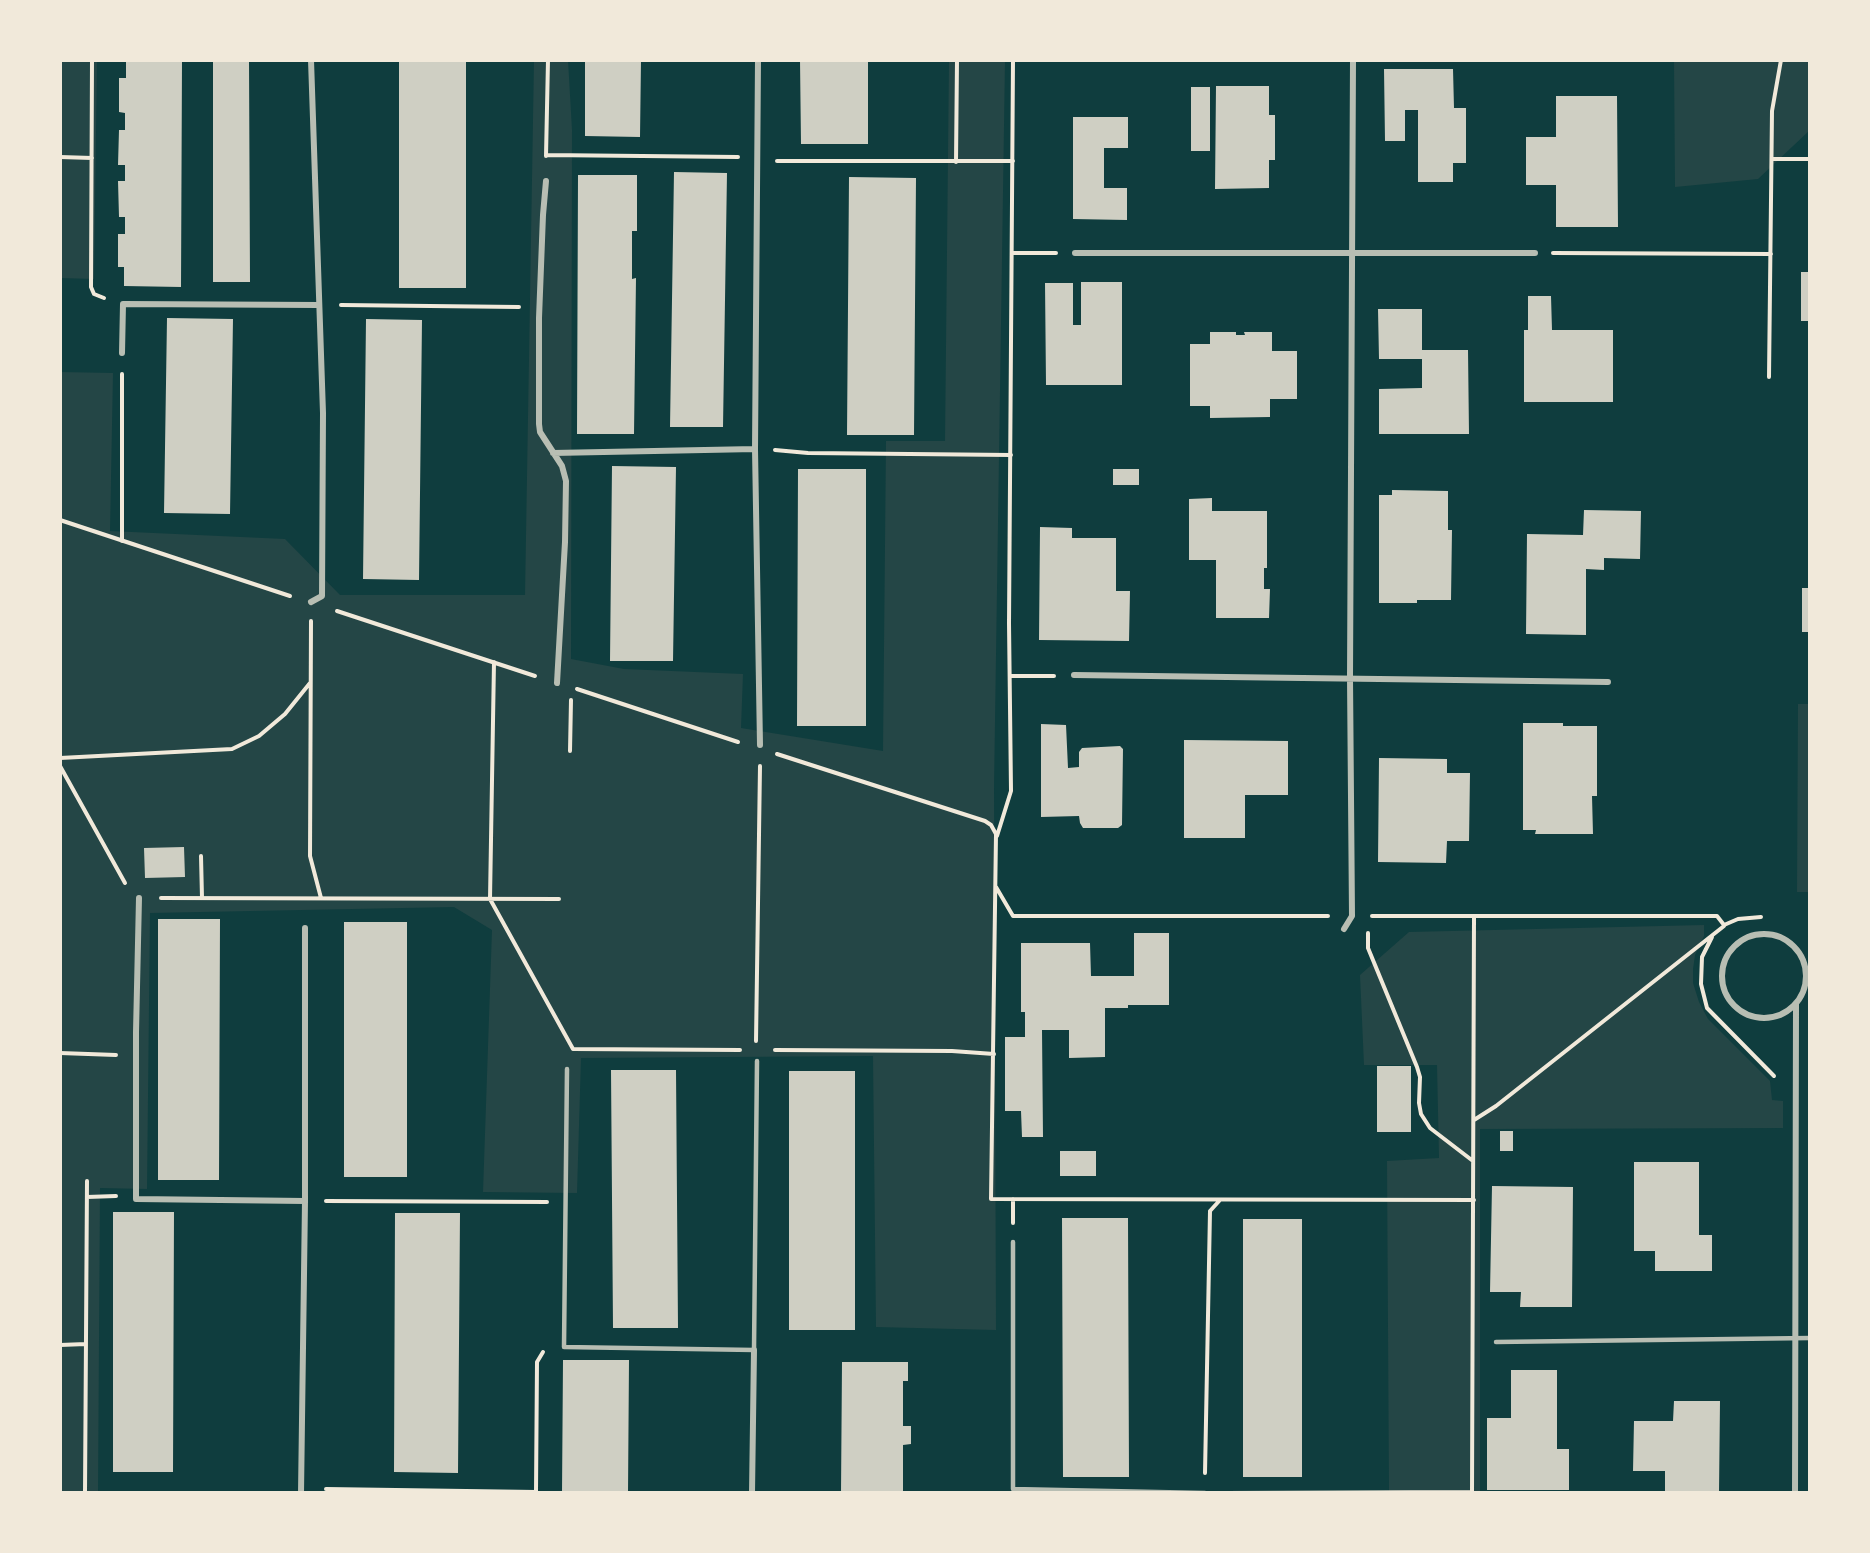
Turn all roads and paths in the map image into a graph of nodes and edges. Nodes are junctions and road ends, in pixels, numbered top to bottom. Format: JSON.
{"nodes":[{"id":1,"x":92,"y":60,"type":"edge"},
{"id":2,"x":311,"y":60,"type":"edge"},
{"id":3,"x":548,"y":60,"type":"edge"},
{"id":4,"x":758,"y":60,"type":"edge"},
{"id":5,"x":957,"y":60,"type":"edge"},
{"id":6,"x":1013,"y":60,"type":"edge"},
{"id":7,"x":1353,"y":60,"type":"edge"},
{"id":8,"x":1781,"y":60,"type":"edge"},
{"id":9,"x":546,"y":155,"type":"junction"},
{"id":10,"x":60,"y":157,"type":"edge"},
{"id":11,"x":742,"y":157,"type":"dead end"},
{"id":12,"x":92,"y":158,"type":"junction"},
{"id":13,"x":1772,"y":159,"type":"junction"},
{"id":14,"x":1810,"y":159,"type":"edge"},
{"id":15,"x":773,"y":161,"type":"dead end"},
{"id":16,"x":1013,"y":161,"type":"junction"},
{"id":17,"x":956,"y":162,"type":"junction"},
{"id":18,"x":546,"y":181,"type":"joint"},
{"id":19,"x":1012,"y":253,"type":"junction"},
{"id":20,"x":1075,"y":253,"type":"joint"},
{"id":21,"x":1352,"y":253,"type":"junction"},
{"id":22,"x":1535,"y":253,"type":"joint"},
{"id":23,"x":1771,"y":254,"type":"junction"},
{"id":24,"x":123,"y":304,"type":"junction"},
{"id":25,"x":319,"y":305,"type":"junction"},
{"id":26,"x":540,"y":307,"type":"junction"},
{"id":27,"x":122,"y":352,"type":"joint"},
{"id":28,"x":1769,"y":377,"type":"dead end"},
{"id":29,"x":755,"y":449,"type":"junction"},
{"id":30,"x":553,"y":453,"type":"junction"},
{"id":31,"x":1011,"y":455,"type":"junction"},
{"id":32,"x":122,"y":541,"type":"dead end"},
{"id":33,"x":311,"y":602,"type":"joint"},
{"id":34,"x":494,"y":662,"type":"dead end"},
{"id":35,"x":1074,"y":675,"type":"joint"},
{"id":36,"x":1010,"y":676,"type":"junction"},
{"id":37,"x":1350,"y":678,"type":"junction"},
{"id":38,"x":310,"y":682,"type":"junction"},
{"id":39,"x":556,"y":682,"type":"dead end"},
{"id":40,"x":1608,"y":682,"type":"dead end"},
{"id":41,"x":571,"y":698,"type":"dead end"},
{"id":42,"x":760,"y":745,"type":"dead end"},
{"id":43,"x":570,"y":751,"type":"dead end"},
{"id":44,"x":60,"y":758,"type":"edge"},
{"id":45,"x":760,"y":760,"type":"dead end"},
{"id":46,"x":60,"y":766,"type":"edge"},
{"id":47,"x":997,"y":836,"type":"dead end"},
{"id":48,"x":201,"y":856,"type":"dead end"},
{"id":49,"x":995,"y":883,"type":"dead end"},
{"id":50,"x":139,"y":898,"type":"junction"},
{"id":51,"x":202,"y":898,"type":"junction"},
{"id":52,"x":321,"y":898,"type":"junction"},
{"id":53,"x":559,"y":898,"type":"dead end"},
{"id":54,"x":490,"y":899,"type":"junction"},
{"id":55,"x":1474,"y":916,"type":"dead end"},
{"id":56,"x":1724,"y":925,"type":"dead end"},
{"id":57,"x":1367,"y":927,"type":"dead end"},
{"id":58,"x":305,"y":928,"type":"dead end"},
{"id":59,"x":1344,"y":929,"type":"dead end"},
{"id":60,"x":1714,"y":934,"type":"junction"},
{"id":61,"x":1796,"y":1003,"type":"junction"},
{"id":62,"x":756,"y":1050,"type":"junction"},
{"id":63,"x":60,"y":1053,"type":"edge"},
{"id":64,"x":994,"y":1054,"type":"junction"},
{"id":65,"x":124,"y":1055,"type":"dead end"},
{"id":66,"x":757,"y":1061,"type":"joint"},
{"id":67,"x":567,"y":1069,"type":"dead end"},
{"id":68,"x":1776,"y":1080,"type":"dead end"},
{"id":69,"x":1474,"y":1121,"type":"junction"},
{"id":70,"x":1474,"y":1161,"type":"junction"},
{"id":71,"x":87,"y":1181,"type":"dead end"},
{"id":72,"x":124,"y":1196,"type":"dead end"},
{"id":73,"x":87,"y":1197,"type":"junction"},
{"id":74,"x":1221,"y":1199,"type":"junction"},
{"id":75,"x":1474,"y":1200,"type":"junction"},
{"id":76,"x":305,"y":1201,"type":"junction"},
{"id":77,"x":565,"y":1202,"type":"junction"},
{"id":78,"x":1013,"y":1242,"type":"dead end"},
{"id":79,"x":1795,"y":1338,"type":"junction"},
{"id":80,"x":1810,"y":1338,"type":"edge"},
{"id":81,"x":1496,"y":1342,"type":"dead end"},
{"id":82,"x":86,"y":1344,"type":"junction"},
{"id":83,"x":60,"y":1345,"type":"edge"},
{"id":84,"x":564,"y":1347,"type":"junction"},
{"id":85,"x":754,"y":1350,"type":"junction"},
{"id":86,"x":326,"y":1489,"type":"dead end"},
{"id":87,"x":536,"y":1492,"type":"edge"},
{"id":88,"x":85,"y":1493,"type":"edge"},
{"id":89,"x":301,"y":1493,"type":"edge"},
{"id":90,"x":752,"y":1493,"type":"edge"},
{"id":91,"x":1205,"y":1493,"type":"edge"},
{"id":92,"x":1472,"y":1493,"type":"edge"},
{"id":93,"x":1795,"y":1493,"type":"edge"}],
"edges":[{"from":1,"to":12,"type":"path"},
{"from":2,"to":25,"type":"street"},
{"from":3,"to":9,"type":"path"},
{"from":4,"to":29,"type":"street"},
{"from":5,"to":17,"type":"path"},
{"from":6,"to":16,"type":"path"},
{"from":7,"to":21,"type":"street"},
{"from":8,"to":13,"type":"path"},
{"from":9,"to":11,"type":"path"},
{"from":9,"to":18,"type":"path"},
{"from":10,"to":12,"type":"path"},
{"from":12,"to":24,"type":"path"},
{"from":13,"to":14,"type":"path"},
{"from":13,"to":23,"type":"path"},
{"from":15,"to":17,"type":"path"},
{"from":16,"to":17,"type":"path"},
{"from":16,"to":19,"type":"path"},
{"from":18,"to":26,"type":"street"},
{"from":19,"to":20,"type":"path"},
{"from":19,"to":31,"type":"path"},
{"from":20,"to":21,"type":"street"},
{"from":21,"to":22,"type":"street"},
{"from":21,"to":37,"type":"street"},
{"from":22,"to":23,"type":"path"},
{"from":23,"to":28,"type":"path"},
{"from":24,"to":25,"type":"street"},
{"from":24,"to":27,"type":"street"},
{"from":25,"to":26,"type":"path"},
{"from":25,"to":33,"type":"street"},
{"from":26,"to":30,"type":"street"},
{"from":27,"to":32,"type":"path"},
{"from":29,"to":30,"type":"street"},
{"from":29,"to":31,"type":"path"},
{"from":29,"to":42,"type":"street"},
{"from":30,"to":39,"type":"street"},
{"from":31,"to":36,"type":"path"},
{"from":33,"to":38,"type":"path"},
{"from":34,"to":54,"type":"path"},
{"from":35,"to":36,"type":"path"},
{"from":35,"to":37,"type":"street"},
{"from":36,"to":47,"type":"path"},
{"from":37,"to":40,"type":"street"},
{"from":37,"to":59,"type":"street"},
{"from":38,"to":44,"type":"path"},
{"from":38,"to":52,"type":"path"},
{"from":41,"to":43,"type":"path"},
{"from":45,"to":62,"type":"path"},
{"from":46,"to":50,"type":"path"},
{"from":48,"to":51,"type":"path"},
{"from":49,"to":64,"type":"path"},
{"from":50,"to":51,"type":"path"},
{"from":50,"to":76,"type":"street"},
{"from":51,"to":52,"type":"path"},
{"from":52,"to":54,"type":"path"},
{"from":53,"to":54,"type":"path"},
{"from":54,"to":62,"type":"path"},
{"from":55,"to":69,"type":"path"},
{"from":56,"to":60,"type":"path"},
{"from":57,"to":70,"type":"path"},
{"from":58,"to":76,"type":"street"},
{"from":60,"to":68,"type":"path"},
{"from":60,"to":69,"type":"path"},
{"from":61,"to":61,"type":"street"},
{"from":61,"to":79,"type":"street"},
{"from":62,"to":64,"type":"path"},
{"from":62,"to":66,"type":"path"},
{"from":63,"to":65,"type":"path"},
{"from":64,"to":74,"type":"path"},
{"from":66,"to":85,"type":"lane"},
{"from":67,"to":77,"type":"lane"},
{"from":69,"to":70,"type":"path"},
{"from":70,"to":75,"type":"path"},
{"from":71,"to":73,"type":"path"},
{"from":72,"to":73,"type":"path"},
{"from":73,"to":82,"type":"path"},
{"from":74,"to":75,"type":"path"},
{"from":74,"to":91,"type":"path"},
{"from":75,"to":92,"type":"path"},
{"from":76,"to":77,"type":"path"},
{"from":76,"to":89,"type":"street"},
{"from":77,"to":84,"type":"lane"},
{"from":78,"to":91,"type":"lane"},
{"from":79,"to":80,"type":"lane"},
{"from":79,"to":81,"type":"lane"},
{"from":79,"to":93,"type":"street"},
{"from":82,"to":83,"type":"path"},
{"from":82,"to":88,"type":"path"},
{"from":84,"to":85,"type":"lane"},
{"from":84,"to":87,"type":"path"},
{"from":85,"to":90,"type":"street"},
{"from":86,"to":87,"type":"path"},
{"from":91,"to":92,"type":"path"}]}
